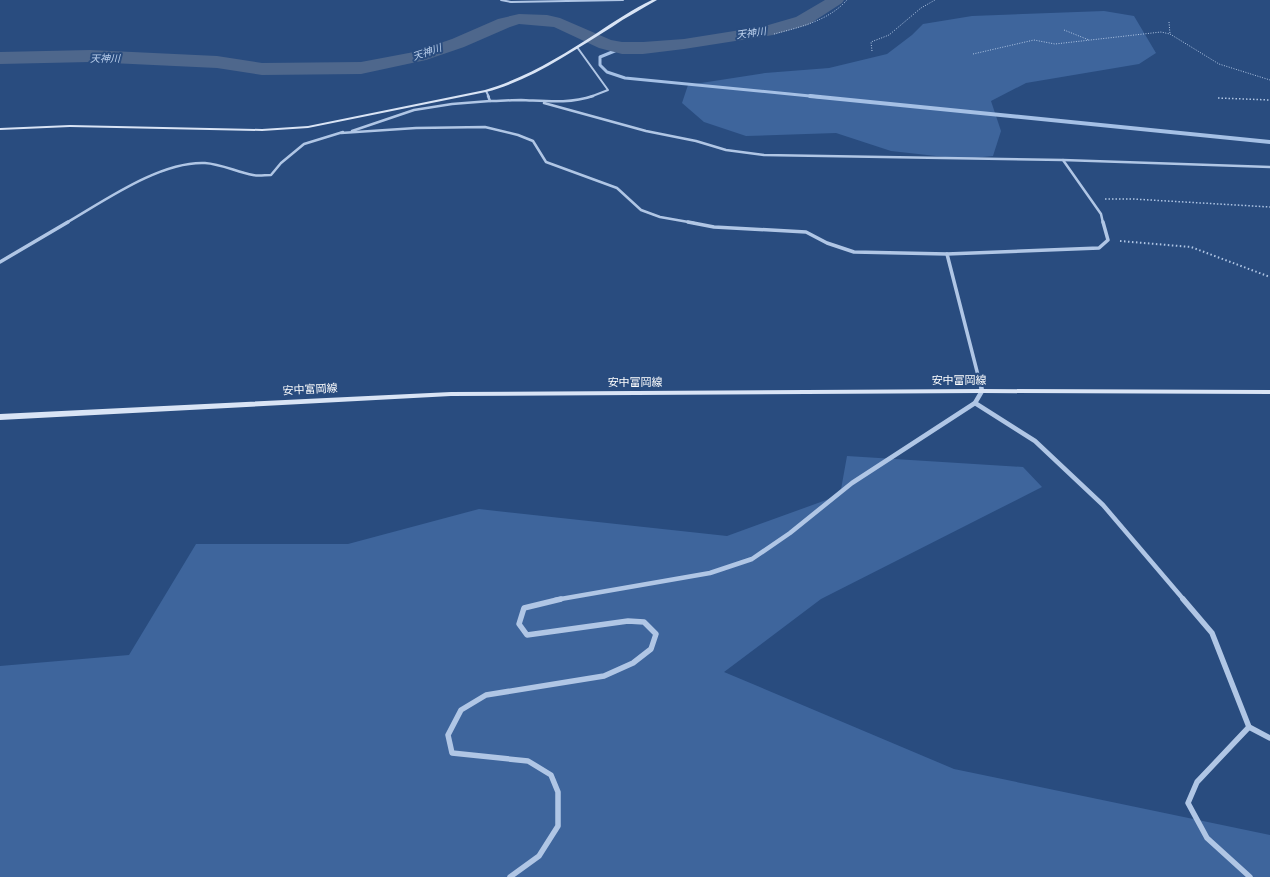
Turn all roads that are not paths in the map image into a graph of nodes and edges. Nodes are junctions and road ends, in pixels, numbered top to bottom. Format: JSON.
{"nodes":[{"id":1,"x":501,"y":0,"type":"edge"},
{"id":2,"x":623,"y":0,"type":"edge"},
{"id":3,"x":655,"y":0,"type":"edge"},
{"id":4,"x":577,"y":47,"type":"junction"},
{"id":5,"x":486,"y":91,"type":"junction"},
{"id":6,"x":490,"y":101,"type":"junction"},
{"id":7,"x":544,"y":103,"type":"junction"},
{"id":8,"x":0,"y":129,"type":"edge"},
{"id":9,"x":341,"y":133,"type":"junction"},
{"id":10,"x":1063,"y":160,"type":"junction"},
{"id":11,"x":1270,"y":167,"type":"edge"},
{"id":12,"x":947,"y":254,"type":"junction"},
{"id":13,"x":0,"y":262,"type":"edge"},
{"id":14,"x":982,"y":391,"type":"junction"},
{"id":15,"x":1270,"y":392,"type":"edge"},
{"id":16,"x":975,"y":403,"type":"junction"},
{"id":17,"x":0,"y":417,"type":"edge"},
{"id":18,"x":1249,"y":727,"type":"junction"},
{"id":19,"x":1270,"y":738,"type":"edge"},
{"id":20,"x":510,"y":877,"type":"edge"},
{"id":21,"x":1250,"y":877,"type":"edge"}],
"edges":[{"from":1,"to":2,"type":"street"},
{"from":3,"to":4,"type":"street"},
{"from":4,"to":5,"type":"street"},
{"from":4,"to":7,"type":"street"},
{"from":5,"to":6,"type":"street"},
{"from":5,"to":8,"type":"street"},
{"from":6,"to":7,"type":"street"},
{"from":6,"to":9,"type":"street"},
{"from":7,"to":10,"type":"street"},
{"from":9,"to":12,"type":"street"},
{"from":9,"to":13,"type":"street"},
{"from":10,"to":11,"type":"street"},
{"from":10,"to":12,"type":"street"},
{"from":12,"to":14,"type":"street"},
{"from":14,"to":15,"type":"street","name":"安中富岡線"},
{"from":14,"to":16,"type":"street"},
{"from":14,"to":17,"type":"street","name":"安中富岡線"},
{"from":16,"to":18,"type":"street"},
{"from":16,"to":20,"type":"street"},
{"from":18,"to":19,"type":"street"},
{"from":18,"to":21,"type":"street"}]}
